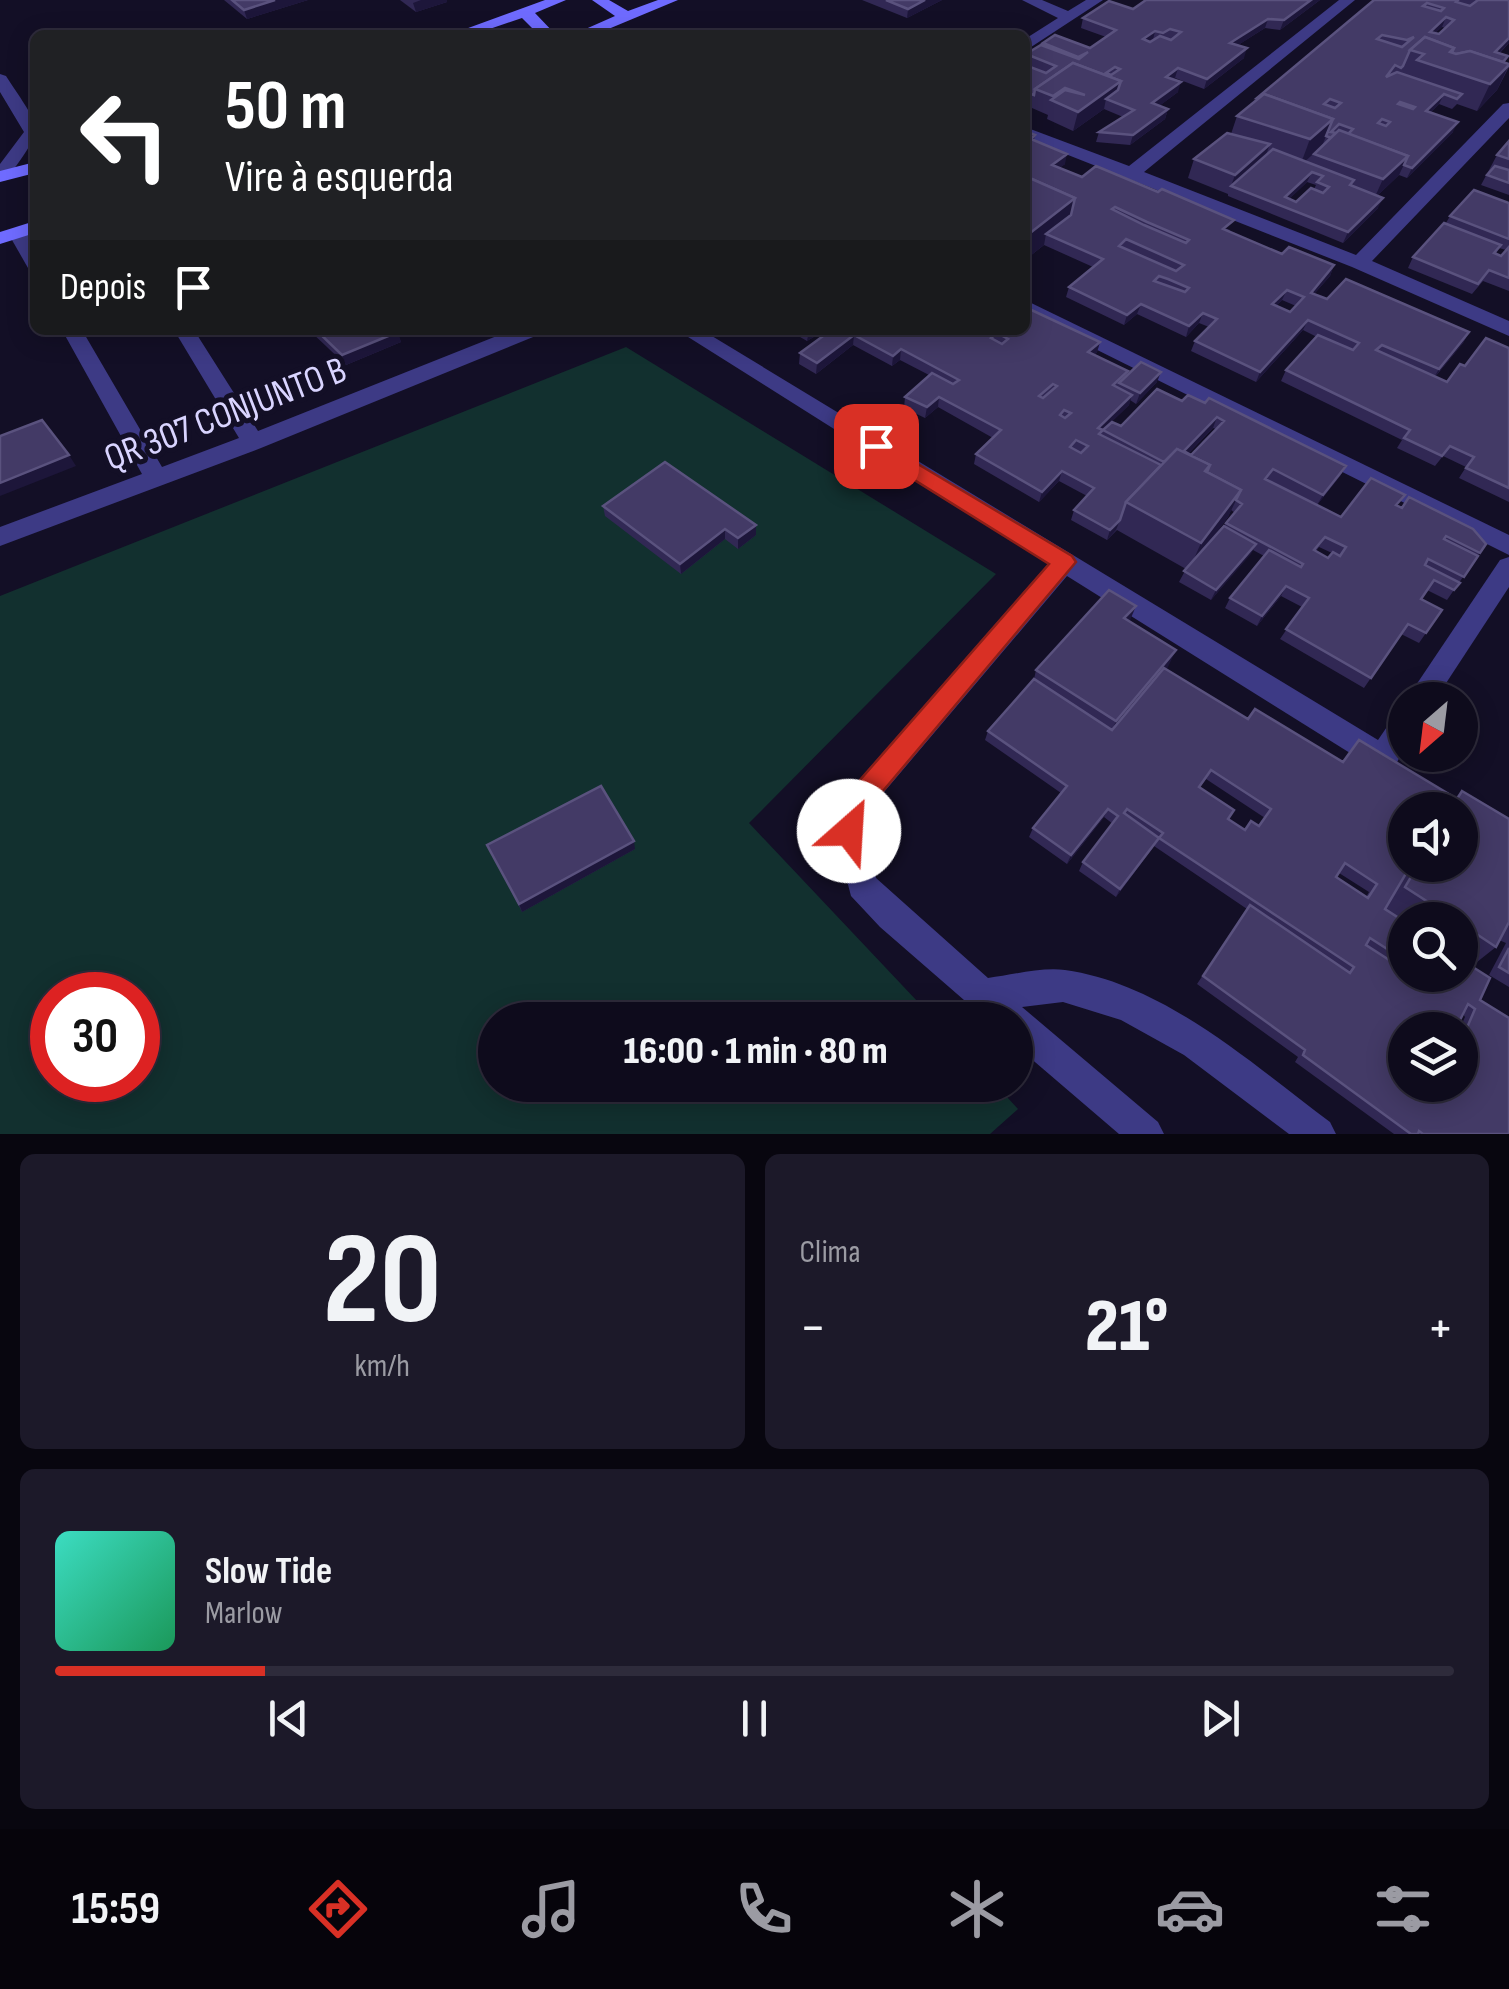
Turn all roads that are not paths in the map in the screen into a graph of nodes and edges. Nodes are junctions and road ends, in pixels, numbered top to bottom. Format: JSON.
{"nodes":[{"id":1,"x":559,"y":0,"type":"edge"},
{"id":2,"x":599,"y":0,"type":"edge"},
{"id":3,"x":671,"y":0,"type":"edge"},
{"id":4,"x":1029,"y":0,"type":"edge"},
{"id":5,"x":1096,"y":0,"type":"edge"},
{"id":6,"x":1348,"y":0,"type":"edge"},
{"id":7,"x":525,"y":12,"type":"junction"},
{"id":8,"x":1069,"y":17,"type":"junction"},
{"id":9,"x":627,"y":18,"type":"junction"},
{"id":10,"x":472,"y":30,"type":"edge"},
{"id":11,"x":543,"y":30,"type":"edge"},
{"id":12,"x":594,"y":30,"type":"edge"},
{"id":13,"x":1030,"y":43,"type":"edge"},
{"id":14,"x":0,"y":80,"type":"edge"},
{"id":15,"x":1509,"y":108,"type":"edge"},
{"id":16,"x":30,"y":130,"type":"edge"},
{"id":17,"x":1030,"y":134,"type":"edge"},
{"id":18,"x":30,"y":139,"type":"edge"},
{"id":19,"x":30,"y":168,"type":"edge"},
{"id":20,"x":1133,"y":172,"type":"junction"},
{"id":21,"x":0,"y":177,"type":"edge"},
{"id":22,"x":17,"y":232,"type":"edge"},
{"id":23,"x":30,"y":255,"type":"edge"},
{"id":24,"x":1359,"y":263,"type":"junction"},
{"id":25,"x":1030,"y":308,"type":"edge"},
{"id":26,"x":1509,"y":328,"type":"edge"},
{"id":27,"x":75,"y":335,"type":"edge"},
{"id":28,"x":187,"y":335,"type":"edge"},
{"id":29,"x":519,"y":335,"type":"edge"},
{"id":30,"x":694,"y":335,"type":"edge"},
{"id":31,"x":253,"y":442,"type":"junction"},
{"id":32,"x":156,"y":478,"type":"junction"},
{"id":33,"x":0,"y":537,"type":"edge"},
{"id":34,"x":1509,"y":546,"type":"edge"},
{"id":35,"x":1064,"y":562,"type":"junction"},
{"id":36,"x":1509,"y":567,"type":"edge"},
{"id":37,"x":1432,"y":682,"type":"edge"},
{"id":38,"x":1388,"y":749,"type":"edge"},
{"id":39,"x":1382,"y":758,"type":"junction"},
{"id":40,"x":1414,"y":776,"type":"edge"},
{"id":41,"x":982,"y":995,"type":"junction"},
{"id":42,"x":991,"y":1002,"type":"edge"},
{"id":43,"x":1033,"y":1037,"type":"edge"},
{"id":44,"x":1146,"y":1134,"type":"edge"},
{"id":45,"x":1318,"y":1134,"type":"edge"}],
"edges":[{"from":1,"to":7,"type":"main road"},
{"from":2,"to":9,"type":"main road"},
{"from":3,"to":9,"type":"main road"},
{"from":4,"to":8,"type":"street"},
{"from":5,"to":8,"type":"street"},
{"from":6,"to":20,"type":"street"},
{"from":7,"to":10,"type":"main road"},
{"from":7,"to":11,"type":"main road"},
{"from":8,"to":13,"type":"street"},
{"from":9,"to":12,"type":"main road"},
{"from":14,"to":16,"type":"street"},
{"from":15,"to":24,"type":"street"},
{"from":17,"to":20,"type":"street"},
{"from":18,"to":21,"type":"street"},
{"from":19,"to":21,"type":"main road"},
{"from":20,"to":24,"type":"street"},
{"from":22,"to":23,"type":"street"},
{"from":24,"to":26,"type":"street"},
{"from":25,"to":34,"type":"street"},
{"from":27,"to":32,"type":"street"},
{"from":28,"to":31,"type":"street"},
{"from":29,"to":31,"type":"street","name":"QR 307 CONJUNTO B"},
{"from":30,"to":35,"type":"street"},
{"from":31,"to":32,"type":"street","name":"QR 307 CONJUNTO B"},
{"from":32,"to":33,"type":"street","name":"QR 307 CONJUNTO B"},
{"from":35,"to":39,"type":"street"},
{"from":35,"to":41,"type":"street"},
{"from":36,"to":37,"type":"street"},
{"from":38,"to":39,"type":"street"},
{"from":39,"to":40,"type":"street"},
{"from":41,"to":42,"type":"street"},
{"from":41,"to":45,"type":"street"},
{"from":43,"to":44,"type":"street"}]}
